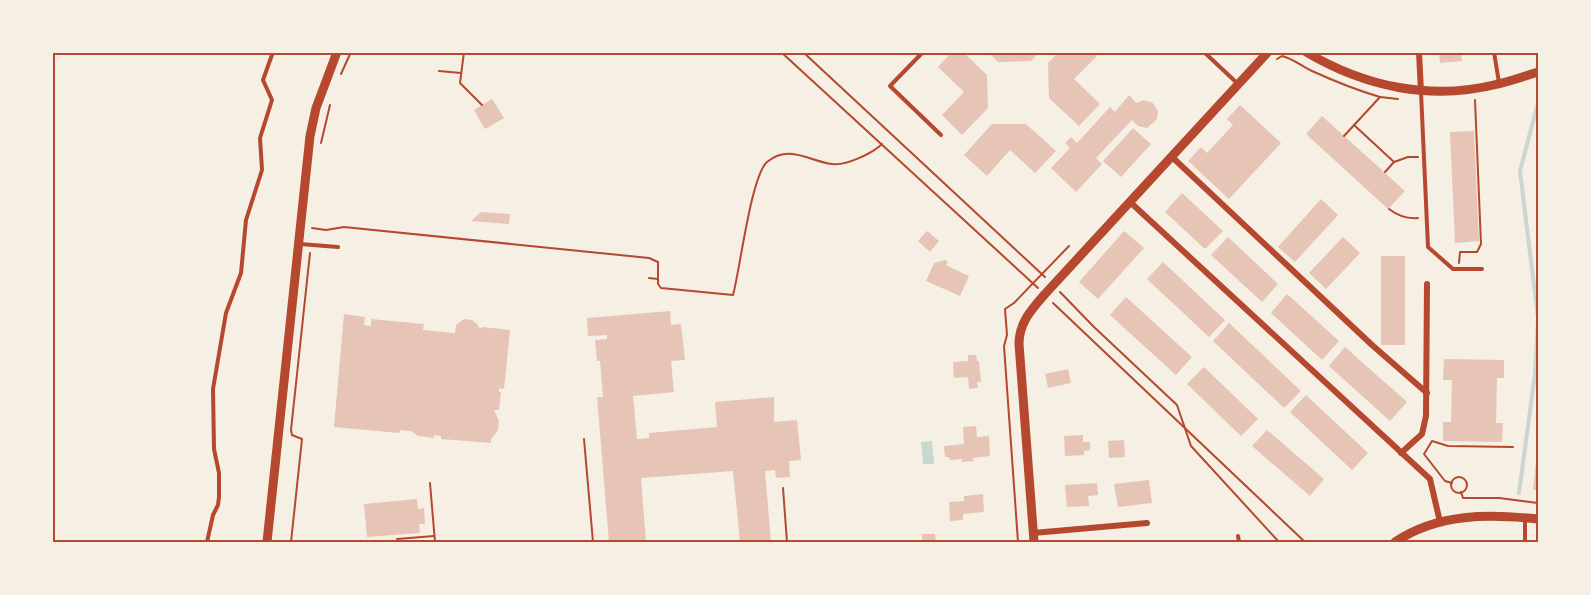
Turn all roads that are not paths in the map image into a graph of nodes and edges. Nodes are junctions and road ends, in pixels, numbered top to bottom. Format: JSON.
{"nodes":[{"id":1,"x":273,"y":52,"type":"edge"},
{"id":2,"x":337,"y":52,"type":"edge"},
{"id":3,"x":923,"y":52,"type":"edge"},
{"id":4,"x":1204,"y":52,"type":"edge"},
{"id":5,"x":1306,"y":52,"type":"edge"},
{"id":6,"x":1419,"y":52,"type":"edge"},
{"id":7,"x":1494,"y":52,"type":"edge"},
{"id":8,"x":1272,"y":56,"type":"edge"},
{"id":9,"x":1539,"y":72,"type":"edge"},
{"id":10,"x":1499,"y":84,"type":"junction"},
{"id":11,"x":1239,"y":85,"type":"junction"},
{"id":12,"x":1421,"y":92,"type":"junction"},
{"id":13,"x":941,"y":135,"type":"dead end"},
{"id":14,"x":1172,"y":158,"type":"junction"},
{"id":15,"x":1130,"y":202,"type":"junction"},
{"id":16,"x":297,"y":244,"type":"junction"},
{"id":17,"x":338,"y":247,"type":"dead end"},
{"id":18,"x":1482,"y":269,"type":"dead end"},
{"id":19,"x":1427,"y":284,"type":"dead end"},
{"id":20,"x":1427,"y":393,"type":"junction"},
{"id":21,"x":1401,"y":453,"type":"junction"},
{"id":22,"x":1525,"y":518,"type":"junction"},
{"id":23,"x":1539,"y":519,"type":"edge"},
{"id":24,"x":1440,"y":522,"type":"junction"},
{"id":25,"x":1147,"y":523,"type":"dead end"},
{"id":26,"x":1238,"y":536,"type":"dead end"},
{"id":27,"x":1034,"y":538,"type":"edge"},
{"id":28,"x":207,"y":543,"type":"edge"},
{"id":29,"x":267,"y":543,"type":"edge"},
{"id":30,"x":1239,"y":543,"type":"edge"},
{"id":31,"x":1395,"y":543,"type":"edge"},
{"id":32,"x":1525,"y":543,"type":"edge"}],
"edges":[{"from":1,"to":28,"type":"lane"},
{"from":2,"to":16,"type":"street"},
{"from":3,"to":13,"type":"lane"},
{"from":4,"to":11,"type":"lane"},
{"from":5,"to":12,"type":"street"},
{"from":6,"to":12,"type":"street"},
{"from":7,"to":10,"type":"lane"},
{"from":8,"to":11,"type":"street"},
{"from":9,"to":10,"type":"street"},
{"from":10,"to":12,"type":"street"},
{"from":11,"to":14,"type":"street"},
{"from":12,"to":18,"type":"lane"},
{"from":14,"to":15,"type":"street"},
{"from":14,"to":20,"type":"street"},
{"from":15,"to":21,"type":"street"},
{"from":15,"to":27,"type":"street"},
{"from":16,"to":17,"type":"lane"},
{"from":16,"to":29,"type":"street"},
{"from":19,"to":20,"type":"street"},
{"from":20,"to":21,"type":"street"},
{"from":21,"to":24,"type":"street"},
{"from":22,"to":23,"type":"street"},
{"from":22,"to":24,"type":"street"},
{"from":22,"to":32,"type":"lane"},
{"from":24,"to":31,"type":"street"},
{"from":25,"to":27,"type":"street"},
{"from":26,"to":30,"type":"lane"}]}
